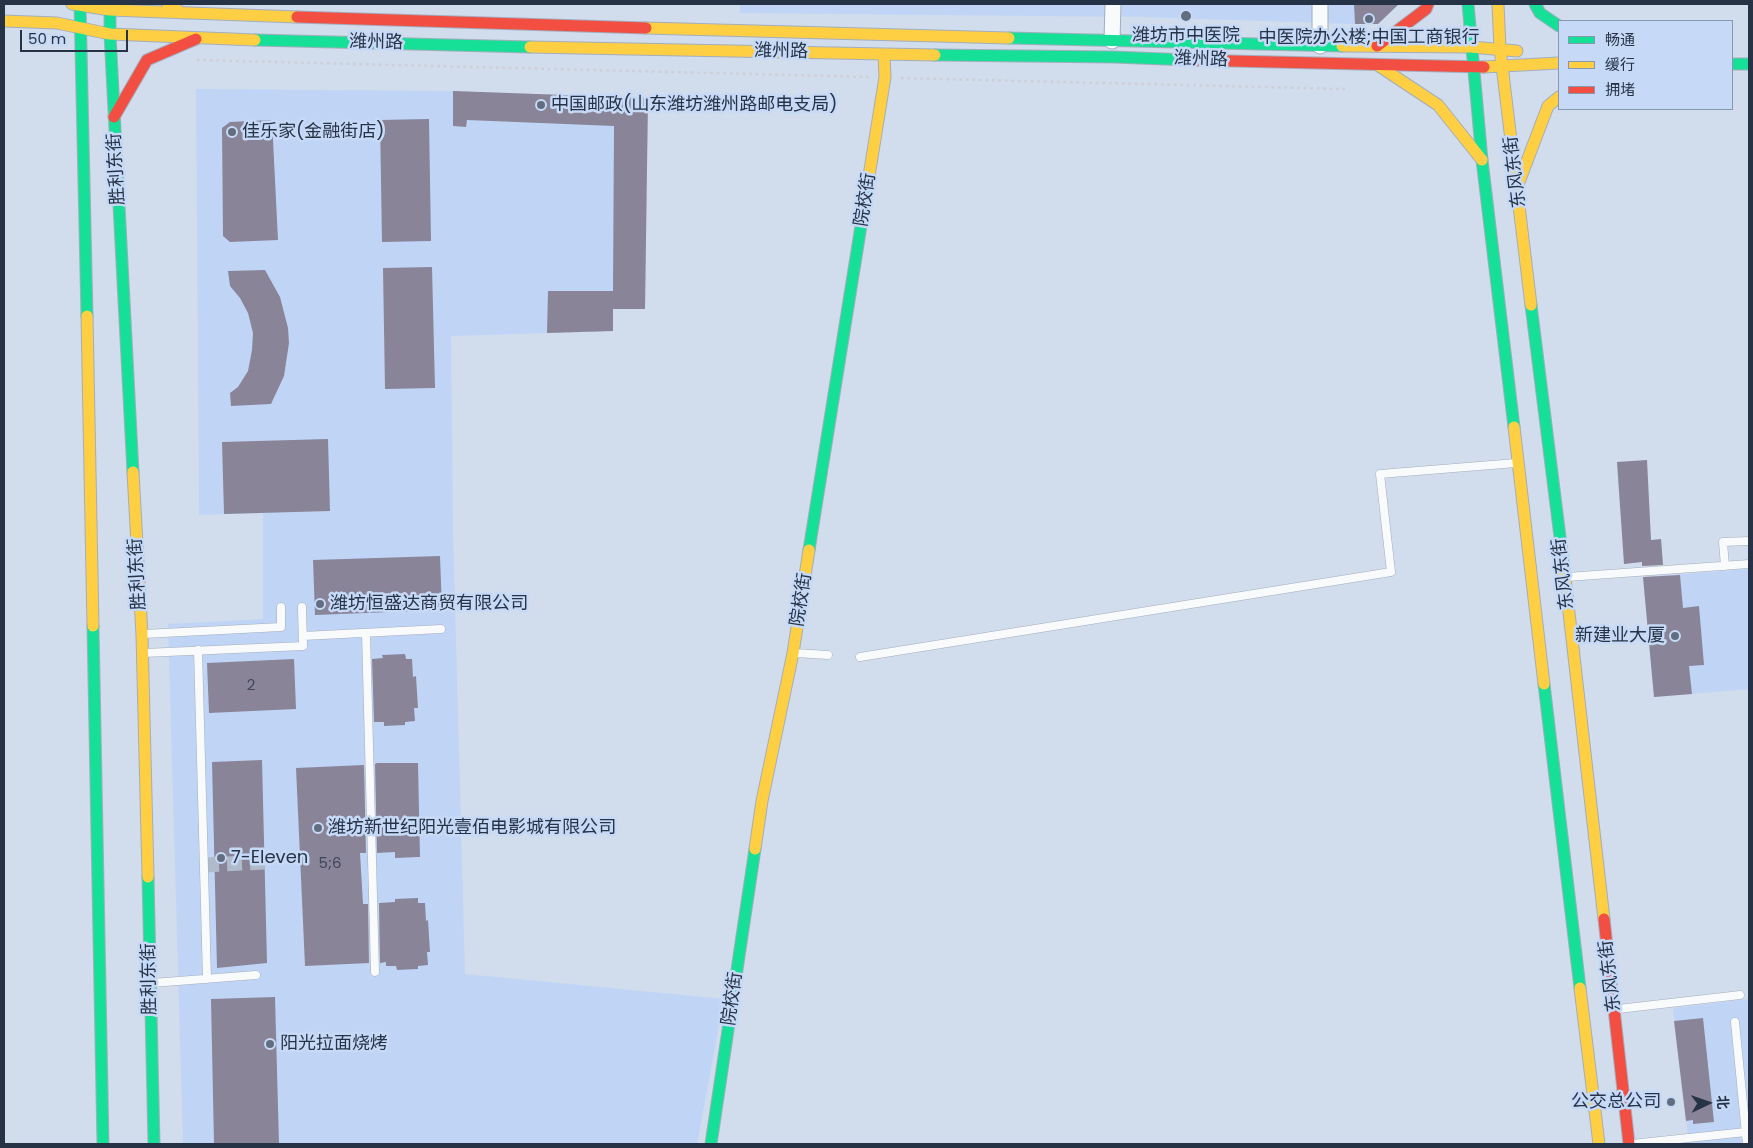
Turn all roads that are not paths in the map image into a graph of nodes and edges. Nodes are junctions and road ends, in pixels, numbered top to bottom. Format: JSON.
{"nodes":[{"id":1,"x":77,"y":4,"type":"edge"},
{"id":2,"x":168,"y":4,"type":"edge"},
{"id":3,"x":1113,"y":4,"type":"edge"},
{"id":4,"x":1320,"y":4,"type":"edge"},
{"id":5,"x":1428,"y":4,"type":"edge"},
{"id":6,"x":1468,"y":4,"type":"edge"},
{"id":7,"x":1498,"y":4,"type":"edge"},
{"id":8,"x":1535,"y":4,"type":"edge"},
{"id":9,"x":110,"y":7,"type":"edge"},
{"id":10,"x":466,"y":9,"type":"dead end"},
{"id":11,"x":182,"y":14,"type":"junction"},
{"id":12,"x":4,"y":21,"type":"edge"},
{"id":13,"x":466,"y":23,"type":"junction"},
{"id":14,"x":1558,"y":25,"type":"edge"},
{"id":15,"x":82,"y":27,"type":"junction"},
{"id":16,"x":110,"y":34,"type":"junction"},
{"id":17,"x":196,"y":39,"type":"junction"},
{"id":18,"x":1112,"y":41,"type":"junction"},
{"id":19,"x":1320,"y":46,"type":"junction"},
{"id":20,"x":1377,"y":46,"type":"junction"},
{"id":21,"x":1471,"y":47,"type":"junction"},
{"id":22,"x":1500,"y":49,"type":"junction"},
{"id":23,"x":884,"y":55,"type":"junction"},
{"id":24,"x":1558,"y":55,"type":"edge"},
{"id":25,"x":1558,"y":63,"type":"edge"},
{"id":26,"x":1733,"y":64,"type":"edge"},
{"id":27,"x":1749,"y":64,"type":"edge"},
{"id":28,"x":1503,"y":65,"type":"junction"},
{"id":29,"x":1379,"y":66,"type":"junction"},
{"id":30,"x":1474,"y":68,"type":"junction"},
{"id":31,"x":1558,"y":98,"type":"edge"},
{"id":32,"x":114,"y":117,"type":"junction"},
{"id":33,"x":1482,"y":160,"type":"junction"},
{"id":34,"x":1518,"y":186,"type":"junction"},
{"id":35,"x":1518,"y":462,"type":"junction"},
{"id":36,"x":1749,"y":541,"type":"edge"},
{"id":37,"x":1749,"y":564,"type":"edge"},
{"id":38,"x":1725,"y":566,"type":"junction"},
{"id":39,"x":1565,"y":578,"type":"junction"},
{"id":40,"x":281,"y":607,"type":"dead end"},
{"id":41,"x":302,"y":607,"type":"dead end"},
{"id":42,"x":441,"y":629,"type":"dead end"},
{"id":43,"x":366,"y":633,"type":"junction"},
{"id":44,"x":142,"y":634,"type":"junction"},
{"id":45,"x":303,"y":636,"type":"junction"},
{"id":46,"x":198,"y":650,"type":"junction"},
{"id":47,"x":142,"y":653,"type":"junction"},
{"id":48,"x":793,"y":653,"type":"junction"},
{"id":49,"x":828,"y":655,"type":"dead end"},
{"id":50,"x":860,"y":657,"type":"dead end"},
{"id":51,"x":375,"y":972,"type":"dead end"},
{"id":52,"x":256,"y":975,"type":"dead end"},
{"id":53,"x":207,"y":979,"type":"junction"},
{"id":54,"x":150,"y":983,"type":"junction"},
{"id":55,"x":1740,"y":995,"type":"dead end"},
{"id":56,"x":1615,"y":1010,"type":"junction"},
{"id":57,"x":1735,"y":1022,"type":"dead end"},
{"id":58,"x":1746,"y":1132,"type":"junction"},
{"id":59,"x":103,"y":1144,"type":"edge"},
{"id":60,"x":154,"y":1144,"type":"edge"},
{"id":61,"x":711,"y":1144,"type":"edge"},
{"id":62,"x":1598,"y":1144,"type":"edge"},
{"id":63,"x":1630,"y":1144,"type":"edge"},
{"id":64,"x":1748,"y":1144,"type":"edge"}],
"edges":[{"from":1,"to":9,"type":"main road","name":"潍州路"},
{"from":1,"to":15,"type":"main road","name":"胜利东街"},
{"from":2,"to":11,"type":"main road"},
{"from":3,"to":18,"type":"street"},
{"from":4,"to":19,"type":"street"},
{"from":5,"to":20,"type":"main road"},
{"from":6,"to":21,"type":"main road","name":"东风东街"},
{"from":7,"to":22,"type":"main road","name":"东风东街"},
{"from":8,"to":14,"type":"main road"},
{"from":9,"to":11,"type":"main road","name":"潍州路"},
{"from":9,"to":16,"type":"main road","name":"胜利东街"},
{"from":10,"to":13,"type":"main road"},
{"from":11,"to":13,"type":"main road","name":"潍州路"},
{"from":12,"to":15,"type":"main road","name":"潍州路"},
{"from":13,"to":18,"type":"main road","name":"潍州路"},
{"from":15,"to":16,"type":"main road","name":"潍州路"},
{"from":15,"to":59,"type":"main road","name":"胜利东街"},
{"from":16,"to":17,"type":"main road","name":"潍州路"},
{"from":16,"to":32,"type":"main road","name":"胜利东街"},
{"from":17,"to":23,"type":"main road","name":"潍州路"},
{"from":17,"to":32,"type":"main road"},
{"from":18,"to":19,"type":"main road","name":"潍州路"},
{"from":19,"to":20,"type":"main road","name":"潍州路"},
{"from":20,"to":21,"type":"main road","name":"潍州路"},
{"from":21,"to":22,"type":"main road","name":"潍州路"},
{"from":21,"to":30,"type":"main road","name":"东风东街"},
{"from":22,"to":24,"type":"main road","name":"潍州路"},
{"from":22,"to":28,"type":"main road","name":"东风东街"},
{"from":23,"to":29,"type":"main road","name":"潍州路"},
{"from":23,"to":48,"type":"main road","name":"院校街"},
{"from":25,"to":28,"type":"main road","name":"潍州路"},
{"from":26,"to":27,"type":"main road"},
{"from":28,"to":30,"type":"main road","name":"潍州路"},
{"from":28,"to":34,"type":"main road","name":"东风东街"},
{"from":29,"to":30,"type":"main road","name":"潍州路"},
{"from":29,"to":33,"type":"main road"},
{"from":30,"to":33,"type":"main road","name":"东风东街"},
{"from":31,"to":34,"type":"main road"},
{"from":32,"to":44,"type":"main road","name":"胜利东街"},
{"from":33,"to":35,"type":"main road","name":"东风东街"},
{"from":34,"to":39,"type":"main road","name":"东风东街"},
{"from":35,"to":50,"type":"lane"},
{"from":35,"to":62,"type":"main road","name":"东风东街"},
{"from":36,"to":38,"type":"lane"},
{"from":37,"to":38,"type":"lane"},
{"from":38,"to":39,"type":"lane"},
{"from":39,"to":56,"type":"main road","name":"东风东街"},
{"from":40,"to":44,"type":"lane"},
{"from":41,"to":45,"type":"lane"},
{"from":42,"to":43,"type":"lane"},
{"from":43,"to":45,"type":"lane"},
{"from":43,"to":51,"type":"lane"},
{"from":44,"to":47,"type":"main road","name":"胜利东街"},
{"from":45,"to":46,"type":"lane"},
{"from":46,"to":47,"type":"lane"},
{"from":46,"to":53,"type":"lane"},
{"from":47,"to":54,"type":"main road","name":"胜利东街"},
{"from":48,"to":49,"type":"lane"},
{"from":48,"to":61,"type":"main road","name":"院校街"},
{"from":52,"to":53,"type":"lane"},
{"from":53,"to":54,"type":"lane"},
{"from":54,"to":60,"type":"main road","name":"胜利东街"},
{"from":55,"to":56,"type":"lane"},
{"from":56,"to":63,"type":"main road","name":"东风东街"},
{"from":57,"to":58,"type":"lane"},
{"from":58,"to":63,"type":"lane"},
{"from":58,"to":64,"type":"lane"}]}
